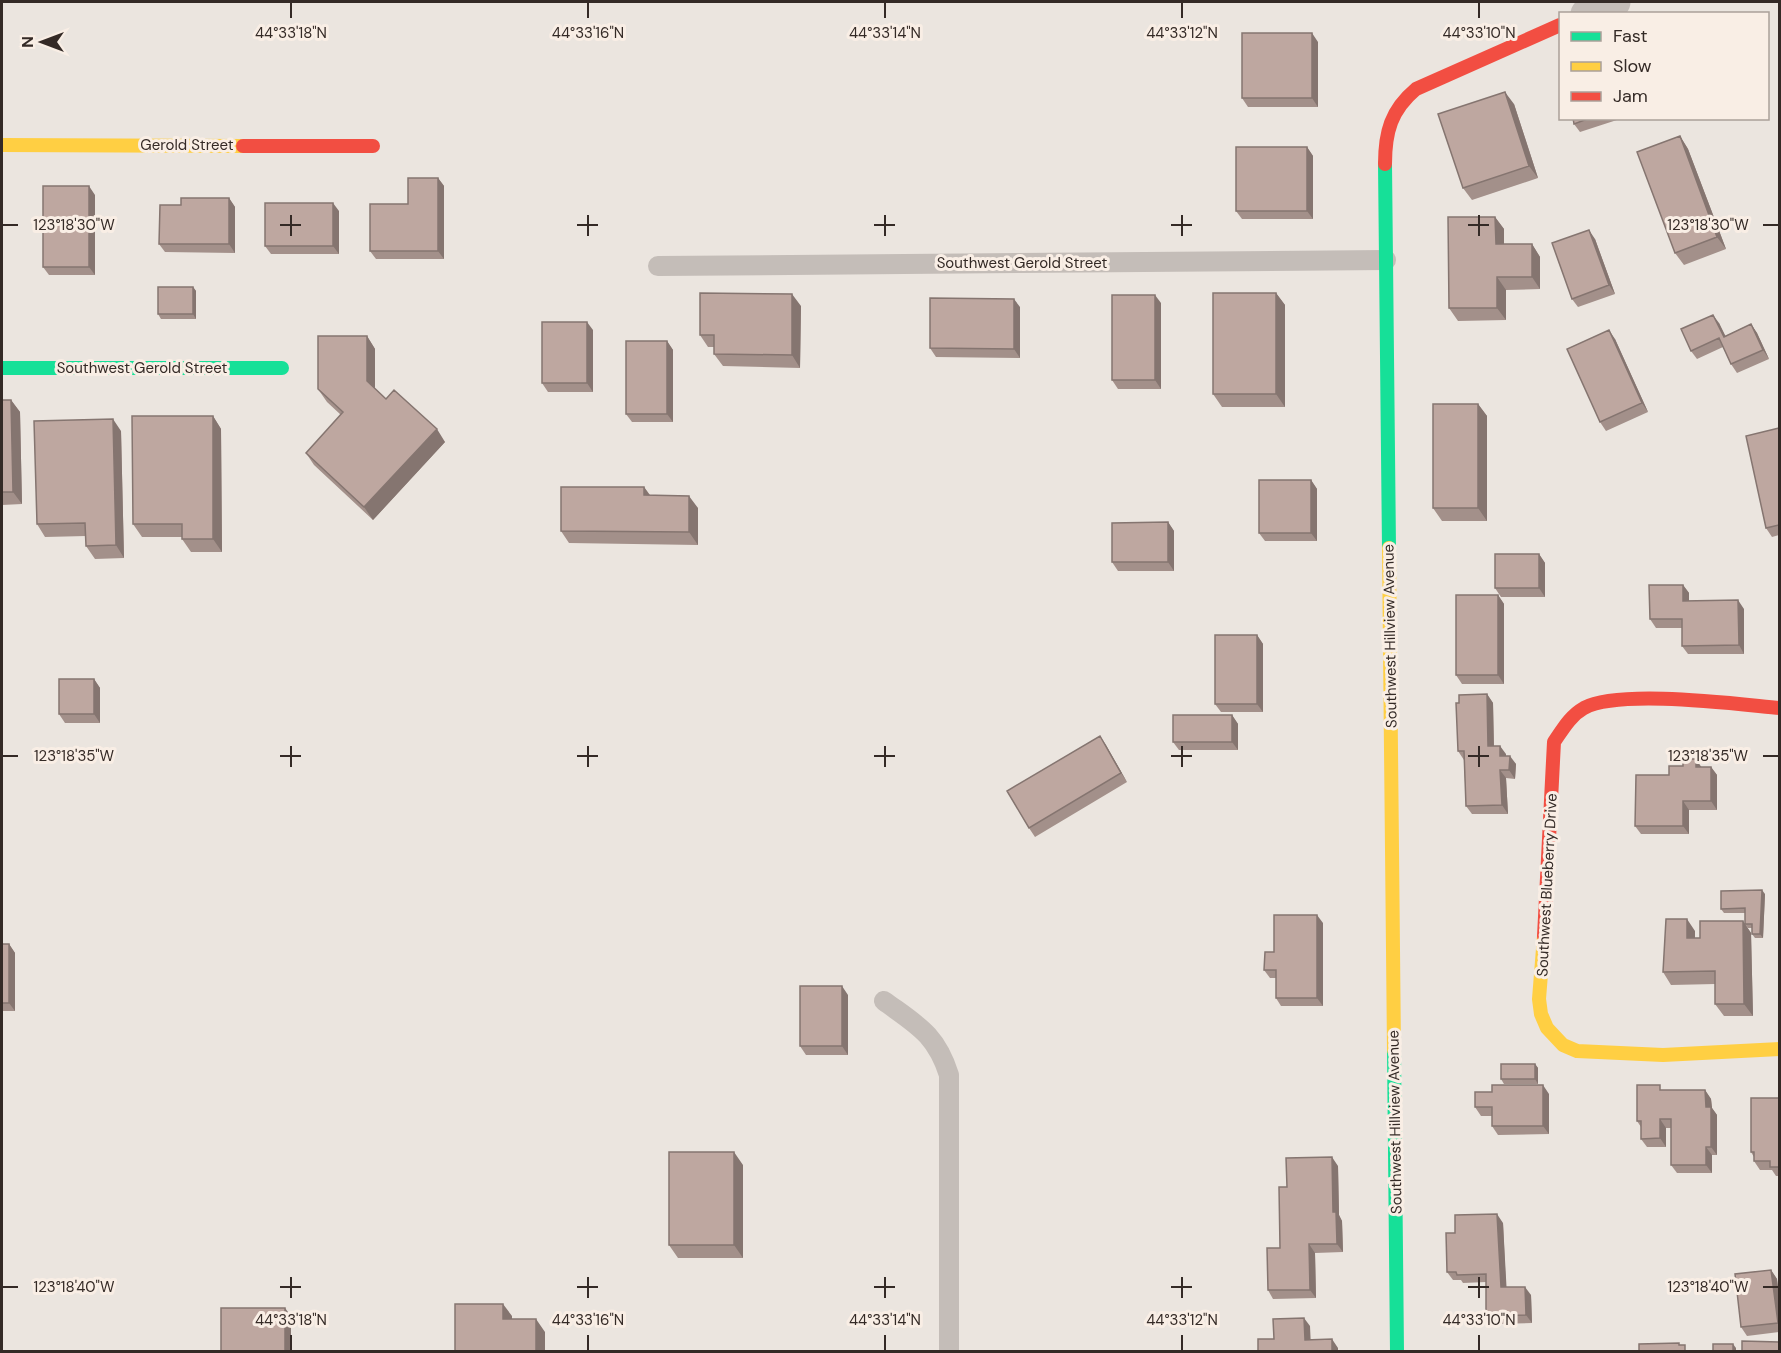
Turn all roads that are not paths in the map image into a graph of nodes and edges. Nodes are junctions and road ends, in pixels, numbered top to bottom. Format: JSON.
{"nodes":[{"id":1,"x":1614,"y":2,"type":"edge"},
{"id":2,"x":1592,"y":12,"type":"edge"},
{"id":3,"x":1559,"y":25,"type":"edge"},
{"id":4,"x":2,"y":145,"type":"edge"},
{"id":5,"x":373,"y":146,"type":"dead end"},
{"id":6,"x":1386,"y":260,"type":"junction"},
{"id":7,"x":658,"y":266,"type":"dead end"},
{"id":8,"x":2,"y":368,"type":"edge"},
{"id":9,"x":282,"y":368,"type":"dead end"},
{"id":10,"x":1779,"y":708,"type":"edge"},
{"id":11,"x":884,"y":1001,"type":"dead end"},
{"id":12,"x":1779,"y":1050,"type":"edge"},
{"id":13,"x":949,"y":1352,"type":"edge"},
{"id":14,"x":1397,"y":1352,"type":"edge"}],
"edges":[{"from":1,"to":2,"type":"street"},
{"from":3,"to":6,"type":"street","name":"Southwest Hillview Avenue"},
{"from":4,"to":5,"type":"street","name":"Gerold Street"},
{"from":6,"to":7,"type":"lane","name":"Southwest Gerold Street"},
{"from":6,"to":14,"type":"street","name":"Southwest Hillview Avenue"},
{"from":8,"to":9,"type":"street","name":"Southwest Gerold Street"},
{"from":10,"to":12,"type":"street","name":"Southwest Blueberry Drive"},
{"from":11,"to":13,"type":"lane"}]}
